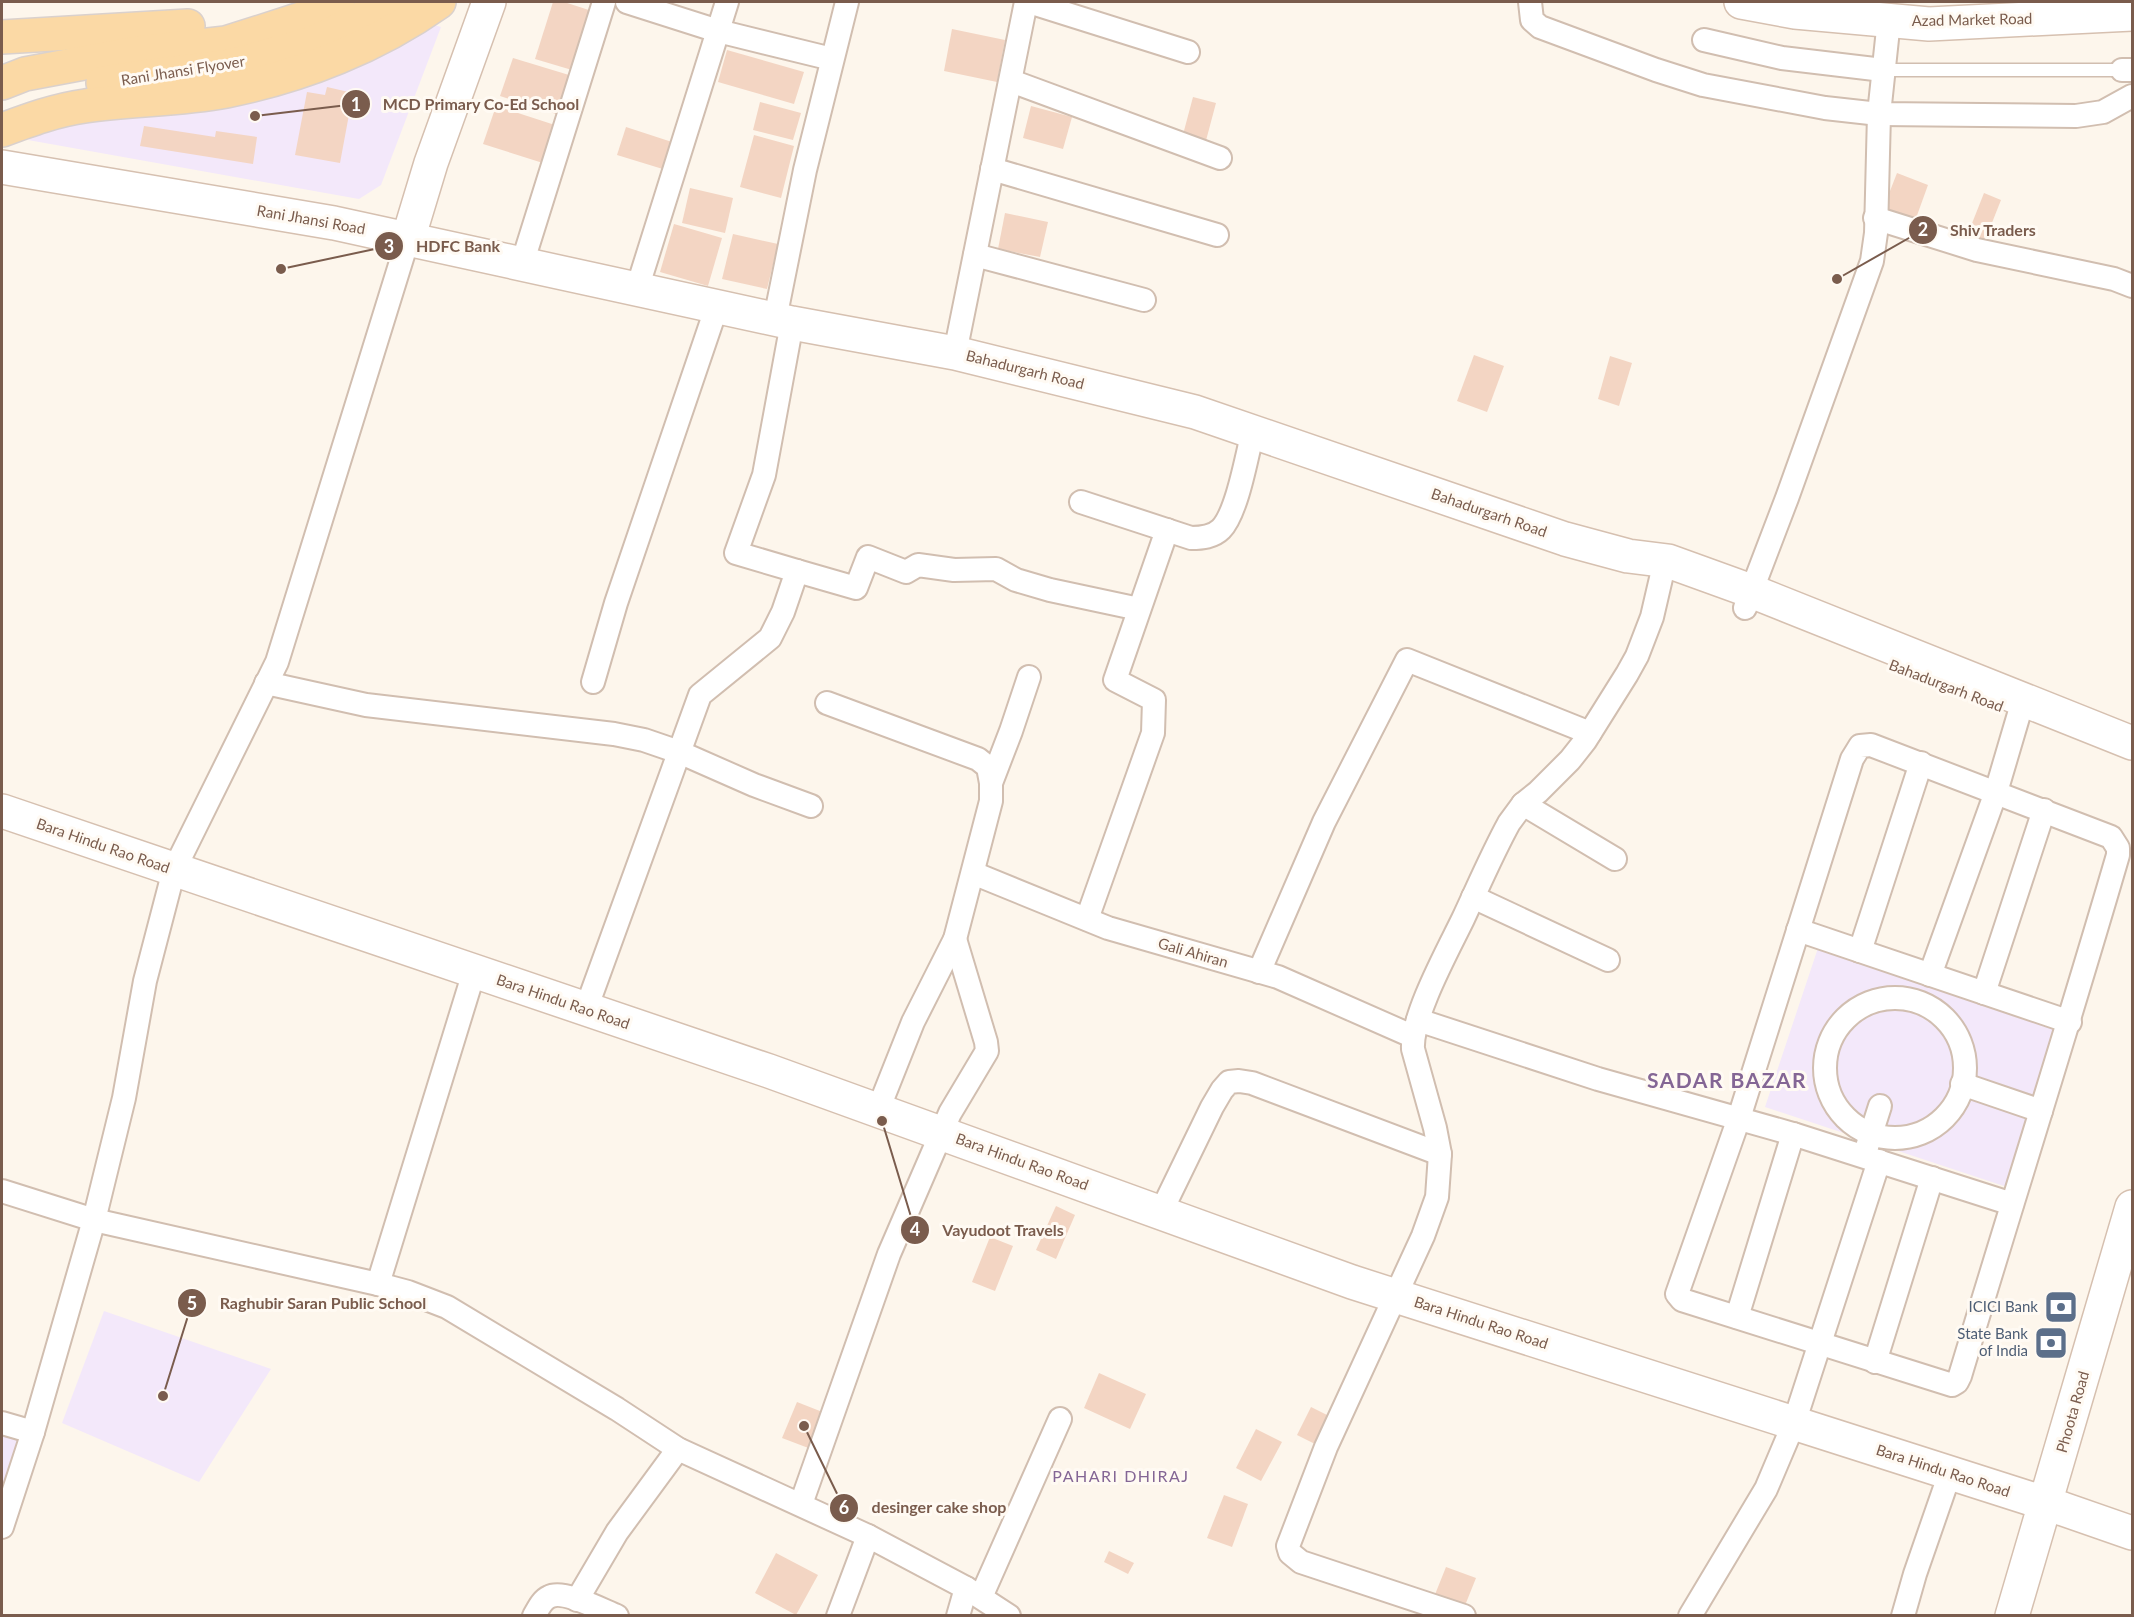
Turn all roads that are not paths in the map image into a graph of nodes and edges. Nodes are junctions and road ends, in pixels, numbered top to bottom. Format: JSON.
{"nodes":[{"id":1,"x":284,"y":2,"type":"edge"},
{"id":2,"x":338,"y":2,"type":"edge"},
{"id":3,"x":393,"y":2,"type":"edge"},
{"id":4,"x":440,"y":2,"type":"edge"},
{"id":5,"x":489,"y":2,"type":"edge"},
{"id":6,"x":604,"y":2,"type":"edge"},
{"id":7,"x":627,"y":2,"type":"edge"},
{"id":8,"x":727,"y":2,"type":"edge"},
{"id":9,"x":848,"y":2,"type":"edge"},
{"id":10,"x":1027,"y":2,"type":"edge"},
{"id":11,"x":1530,"y":2,"type":"edge"},
{"id":12,"x":1741,"y":2,"type":"edge"},
{"id":13,"x":1924,"y":2,"type":"edge"},
{"id":14,"x":1964,"y":2,"type":"edge"},
{"id":15,"x":2133,"y":14,"type":"edge"},
{"id":16,"x":1889,"y":20,"type":"junction"},
{"id":17,"x":718,"y":31,"type":"junction"},
{"id":18,"x":2,"y":37,"type":"edge"},
{"id":19,"x":1704,"y":40,"type":"dead end"},
{"id":20,"x":1188,"y":52,"type":"dead end"},
{"id":21,"x":832,"y":59,"type":"junction"},
{"id":22,"x":1883,"y":70,"type":"junction"},
{"id":23,"x":2127,"y":70,"type":"edge"},
{"id":24,"x":1011,"y":81,"type":"junction"},
{"id":25,"x":2,"y":83,"type":"edge"},
{"id":26,"x":2133,"y":96,"type":"edge"},
{"id":27,"x":2,"y":110,"type":"edge"},
{"id":28,"x":1879,"y":114,"type":"junction"},
{"id":29,"x":2,"y":130,"type":"edge"},
{"id":30,"x":1220,"y":158,"type":"dead end"},
{"id":31,"x":2,"y":167,"type":"edge"},
{"id":32,"x":992,"y":169,"type":"junction"},
{"id":33,"x":1875,"y":218,"type":"junction"},
{"id":34,"x":1216,"y":235,"type":"dead end"},
{"id":35,"x":408,"y":239,"type":"junction"},
{"id":36,"x":975,"y":255,"type":"junction"},
{"id":37,"x":522,"y":264,"type":"junction"},
{"id":38,"x":2133,"y":286,"type":"edge"},
{"id":39,"x":637,"y":289,"type":"junction"},
{"id":40,"x":1144,"y":300,"type":"dead end"},
{"id":41,"x":717,"y":306,"type":"junction"},
{"id":42,"x":784,"y":321,"type":"junction"},
{"id":43,"x":955,"y":353,"type":"junction"},
{"id":44,"x":1253,"y":431,"type":"junction"},
{"id":45,"x":1081,"y":502,"type":"dead end"},
{"id":46,"x":1167,"y":530,"type":"junction"},
{"id":47,"x":1663,"y":568,"type":"junction"},
{"id":48,"x":797,"y":571,"type":"junction"},
{"id":49,"x":1748,"y":600,"type":"junction"},
{"id":50,"x":1139,"y":609,"type":"junction"},
{"id":51,"x":1029,"y":677,"type":"dead end"},
{"id":52,"x":593,"y":682,"type":"dead end"},
{"id":53,"x":266,"y":683,"type":"junction"},
{"id":54,"x":827,"y":703,"type":"dead end"},
{"id":55,"x":2019,"y":714,"type":"junction"},
{"id":56,"x":1590,"y":733,"type":"junction"},
{"id":57,"x":2133,"y":743,"type":"edge"},
{"id":58,"x":679,"y":752,"type":"junction"},
{"id":59,"x":2133,"y":758,"type":"edge"},
{"id":60,"x":1920,"y":763,"type":"junction"},
{"id":61,"x":991,"y":783,"type":"junction"},
{"id":62,"x":1996,"y":792,"type":"junction"},
{"id":63,"x":1523,"y":804,"type":"junction"},
{"id":64,"x":811,"y":806,"type":"dead end"},
{"id":65,"x":2044,"y":810,"type":"junction"},
{"id":66,"x":2,"y":811,"type":"edge"},
{"id":67,"x":1615,"y":859,"type":"dead end"},
{"id":68,"x":174,"y":870,"type":"junction"},
{"id":69,"x":973,"y":873,"type":"junction"},
{"id":70,"x":1473,"y":897,"type":"junction"},
{"id":71,"x":1087,"y":919,"type":"junction"},
{"id":72,"x":1798,"y":930,"type":"junction"},
{"id":73,"x":955,"y":939,"type":"junction"},
{"id":74,"x":1860,"y":951,"type":"junction"},
{"id":75,"x":1608,"y":960,"type":"dead end"},
{"id":76,"x":474,"y":972,"type":"junction"},
{"id":77,"x":1259,"y":972,"type":"junction"},
{"id":78,"x":1928,"y":974,"type":"junction"},
{"id":79,"x":1984,"y":993,"type":"junction"},
{"id":80,"x":1918,"y":1001,"type":"junction"},
{"id":81,"x":586,"y":1009,"type":"junction"},
{"id":82,"x":2070,"y":1022,"type":"junction"},
{"id":83,"x":1415,"y":1028,"type":"junction"},
{"id":84,"x":1962,"y":1084,"type":"junction"},
{"id":85,"x":1880,"y":1106,"type":"dead end"},
{"id":86,"x":878,"y":1110,"type":"junction"},
{"id":87,"x":2041,"y":1111,"type":"junction"},
{"id":88,"x":1738,"y":1118,"type":"junction"},
{"id":89,"x":942,"y":1133,"type":"junction"},
{"id":90,"x":1871,"y":1133,"type":"junction"},
{"id":91,"x":1793,"y":1134,"type":"junction"},
{"id":92,"x":1440,"y":1154,"type":"junction"},
{"id":93,"x":1871,"y":1159,"type":"junction"},
{"id":94,"x":1932,"y":1178,"type":"junction"},
{"id":95,"x":2,"y":1191,"type":"edge"},
{"id":96,"x":2012,"y":1204,"type":"junction"},
{"id":97,"x":2133,"y":1207,"type":"edge"},
{"id":98,"x":1161,"y":1212,"type":"junction"},
{"id":99,"x":94,"y":1220,"type":"junction"},
{"id":100,"x":2133,"y":1273,"type":"edge"},
{"id":101,"x":378,"y":1284,"type":"junction"},
{"id":102,"x":1395,"y":1296,"type":"junction"},
{"id":103,"x":1737,"y":1317,"type":"junction"},
{"id":104,"x":1820,"y":1344,"type":"junction"},
{"id":105,"x":1875,"y":1362,"type":"junction"},
{"id":106,"x":1060,"y":1419,"type":"dead end"},
{"id":107,"x":1794,"y":1423,"type":"junction"},
{"id":108,"x":2,"y":1424,"type":"edge"},
{"id":109,"x":33,"y":1432,"type":"junction"},
{"id":110,"x":678,"y":1449,"type":"junction"},
{"id":111,"x":1950,"y":1473,"type":"junction"},
{"id":112,"x":801,"y":1504,"type":"junction"},
{"id":113,"x":2054,"y":1506,"type":"junction"},
{"id":114,"x":2,"y":1527,"type":"edge"},
{"id":115,"x":2133,"y":1533,"type":"edge"},
{"id":116,"x":868,"y":1536,"type":"junction"},
{"id":117,"x":974,"y":1592,"type":"junction"},
{"id":118,"x":577,"y":1600,"type":"junction"},
{"id":119,"x":534,"y":1616,"type":"edge"},
{"id":120,"x":617,"y":1616,"type":"edge"},
{"id":121,"x":838,"y":1616,"type":"edge"},
{"id":122,"x":958,"y":1616,"type":"edge"},
{"id":123,"x":1009,"y":1616,"type":"edge"},
{"id":124,"x":1464,"y":1616,"type":"edge"},
{"id":125,"x":1690,"y":1616,"type":"edge"},
{"id":126,"x":1903,"y":1616,"type":"edge"},
{"id":127,"x":2012,"y":1616,"type":"edge"},
{"id":128,"x":2032,"y":1616,"type":"edge"}],
"edges":[{"from":1,"to":18,"type":"main road"},
{"from":2,"to":25,"type":"main road","name":"Rani Jhansi Flyover"},
{"from":3,"to":27,"type":"main road","name":"Rani Jhansi Flyover"},
{"from":4,"to":29,"type":"main road"},
{"from":5,"to":35,"type":"street"},
{"from":6,"to":37,"type":"street"},
{"from":7,"to":17,"type":"street"},
{"from":8,"to":17,"type":"street"},
{"from":9,"to":21,"type":"street"},
{"from":10,"to":20,"type":"street"},
{"from":10,"to":24,"type":"street"},
{"from":11,"to":28,"type":"street"},
{"from":12,"to":16,"type":"street","name":"Azad Market Road"},
{"from":13,"to":14,"type":"street","name":"Azad Market Road"},
{"from":15,"to":16,"type":"street","name":"Azad Market Road"},
{"from":16,"to":22,"type":"street"},
{"from":17,"to":21,"type":"street"},
{"from":17,"to":39,"type":"street"},
{"from":19,"to":22,"type":"street"},
{"from":21,"to":42,"type":"street"},
{"from":22,"to":23,"type":"lane"},
{"from":22,"to":28,"type":"street"},
{"from":24,"to":30,"type":"street"},
{"from":24,"to":32,"type":"street"},
{"from":26,"to":28,"type":"street"},
{"from":28,"to":33,"type":"street"},
{"from":31,"to":35,"type":"street","name":"Rani Jhansi Road"},
{"from":32,"to":34,"type":"street"},
{"from":32,"to":36,"type":"street"},
{"from":33,"to":38,"type":"street"},
{"from":33,"to":49,"type":"street"},
{"from":35,"to":37,"type":"street","name":"Bahadurgarh Road"},
{"from":35,"to":53,"type":"street"},
{"from":36,"to":40,"type":"street"},
{"from":36,"to":43,"type":"street"},
{"from":37,"to":39,"type":"street","name":"Bahadurgarh Road"},
{"from":39,"to":41,"type":"street","name":"Bahadurgarh Road"},
{"from":41,"to":42,"type":"street","name":"Bahadurgarh Road"},
{"from":41,"to":52,"type":"street"},
{"from":42,"to":43,"type":"street","name":"Bahadurgarh Road"},
{"from":42,"to":48,"type":"street"},
{"from":43,"to":44,"type":"street","name":"Bahadurgarh Road"},
{"from":44,"to":46,"type":"street"},
{"from":44,"to":47,"type":"street","name":"Bahadurgarh Road"},
{"from":45,"to":46,"type":"street"},
{"from":46,"to":50,"type":"street"},
{"from":47,"to":49,"type":"street","name":"Bahadurgarh Road"},
{"from":47,"to":56,"type":"street"},
{"from":48,"to":50,"type":"street"},
{"from":48,"to":58,"type":"street"},
{"from":49,"to":55,"type":"street","name":"Bahadurgarh Road"},
{"from":49,"to":57,"type":"street","name":"Bahadurgarh Road"},
{"from":50,"to":71,"type":"street"},
{"from":51,"to":61,"type":"street"},
{"from":53,"to":58,"type":"street"},
{"from":53,"to":68,"type":"street"},
{"from":54,"to":61,"type":"street"},
{"from":55,"to":59,"type":"street","name":"Bahadurgarh Road"},
{"from":55,"to":62,"type":"street"},
{"from":56,"to":63,"type":"street"},
{"from":56,"to":77,"type":"street"},
{"from":58,"to":64,"type":"street"},
{"from":58,"to":81,"type":"street"},
{"from":60,"to":62,"type":"street"},
{"from":60,"to":72,"type":"street"},
{"from":60,"to":74,"type":"street"},
{"from":61,"to":69,"type":"street"},
{"from":62,"to":65,"type":"street"},
{"from":62,"to":78,"type":"street"},
{"from":63,"to":67,"type":"street"},
{"from":63,"to":70,"type":"street"},
{"from":65,"to":79,"type":"street"},
{"from":65,"to":82,"type":"street"},
{"from":66,"to":68,"type":"street","name":"Bara Hindu Rao Road"},
{"from":68,"to":76,"type":"street","name":"Bara Hindu Rao Road"},
{"from":68,"to":99,"type":"street"},
{"from":69,"to":71,"type":"street","name":"Gali Ahiran"},
{"from":69,"to":73,"type":"street"},
{"from":70,"to":75,"type":"street"},
{"from":70,"to":83,"type":"street"},
{"from":71,"to":77,"type":"street","name":"Gali Ahiran"},
{"from":72,"to":74,"type":"street"},
{"from":72,"to":88,"type":"street"},
{"from":73,"to":86,"type":"street"},
{"from":73,"to":89,"type":"street"},
{"from":74,"to":78,"type":"street"},
{"from":76,"to":81,"type":"street","name":"Bara Hindu Rao Road"},
{"from":76,"to":101,"type":"street"},
{"from":77,"to":83,"type":"street","name":"Gali Ahiran"},
{"from":78,"to":79,"type":"street"},
{"from":78,"to":80,"type":"street"},
{"from":79,"to":82,"type":"street"},
{"from":80,"to":84,"type":"street"},
{"from":80,"to":90,"type":"street"},
{"from":81,"to":86,"type":"street","name":"Bara Hindu Rao Road"},
{"from":82,"to":87,"type":"street"},
{"from":83,"to":88,"type":"street","name":"Gali Ahiran"},
{"from":83,"to":92,"type":"street"},
{"from":84,"to":87,"type":"street"},
{"from":84,"to":90,"type":"street"},
{"from":85,"to":90,"type":"street"},
{"from":86,"to":89,"type":"street","name":"Bara Hindu Rao Road"},
{"from":87,"to":96,"type":"street"},
{"from":88,"to":91,"type":"street","name":"Gali Ahiran"},
{"from":88,"to":103,"type":"street"},
{"from":89,"to":98,"type":"street","name":"Bara Hindu Rao Road"},
{"from":89,"to":112,"type":"street"},
{"from":90,"to":93,"type":"street"},
{"from":91,"to":93,"type":"street","name":"Gali Ahiran"},
{"from":91,"to":103,"type":"street"},
{"from":92,"to":98,"type":"street"},
{"from":92,"to":102,"type":"street"},
{"from":93,"to":94,"type":"street","name":"Gali Ahiran"},
{"from":93,"to":104,"type":"street"},
{"from":94,"to":96,"type":"street","name":"Gali Ahiran"},
{"from":94,"to":105,"type":"street"},
{"from":95,"to":99,"type":"street"},
{"from":96,"to":105,"type":"street"},
{"from":97,"to":113,"type":"street","name":"Phoota Road"},
{"from":98,"to":102,"type":"street","name":"Bara Hindu Rao Road"},
{"from":99,"to":101,"type":"street"},
{"from":99,"to":109,"type":"street"},
{"from":100,"to":113,"type":"street","name":"Phoota Road"},
{"from":101,"to":110,"type":"street"},
{"from":102,"to":107,"type":"street","name":"Bara Hindu Rao Road"},
{"from":102,"to":124,"type":"street"},
{"from":103,"to":104,"type":"street"},
{"from":104,"to":105,"type":"street"},
{"from":104,"to":107,"type":"street"},
{"from":106,"to":117,"type":"street"},
{"from":107,"to":111,"type":"street","name":"Bara Hindu Rao Road"},
{"from":107,"to":125,"type":"street"},
{"from":108,"to":109,"type":"street"},
{"from":109,"to":114,"type":"street"},
{"from":110,"to":112,"type":"street"},
{"from":110,"to":118,"type":"street"},
{"from":111,"to":113,"type":"street","name":"Bara Hindu Rao Road"},
{"from":111,"to":126,"type":"street"},
{"from":112,"to":116,"type":"street"},
{"from":113,"to":115,"type":"street","name":"Bara Hindu Rao Road"},
{"from":113,"to":127,"type":"street","name":"Phoota Road"},
{"from":113,"to":128,"type":"street","name":"Phoota Road"},
{"from":116,"to":117,"type":"street"},
{"from":116,"to":121,"type":"street"},
{"from":117,"to":122,"type":"street"},
{"from":117,"to":123,"type":"street"},
{"from":118,"to":119,"type":"street"},
{"from":118,"to":120,"type":"street"}]}
